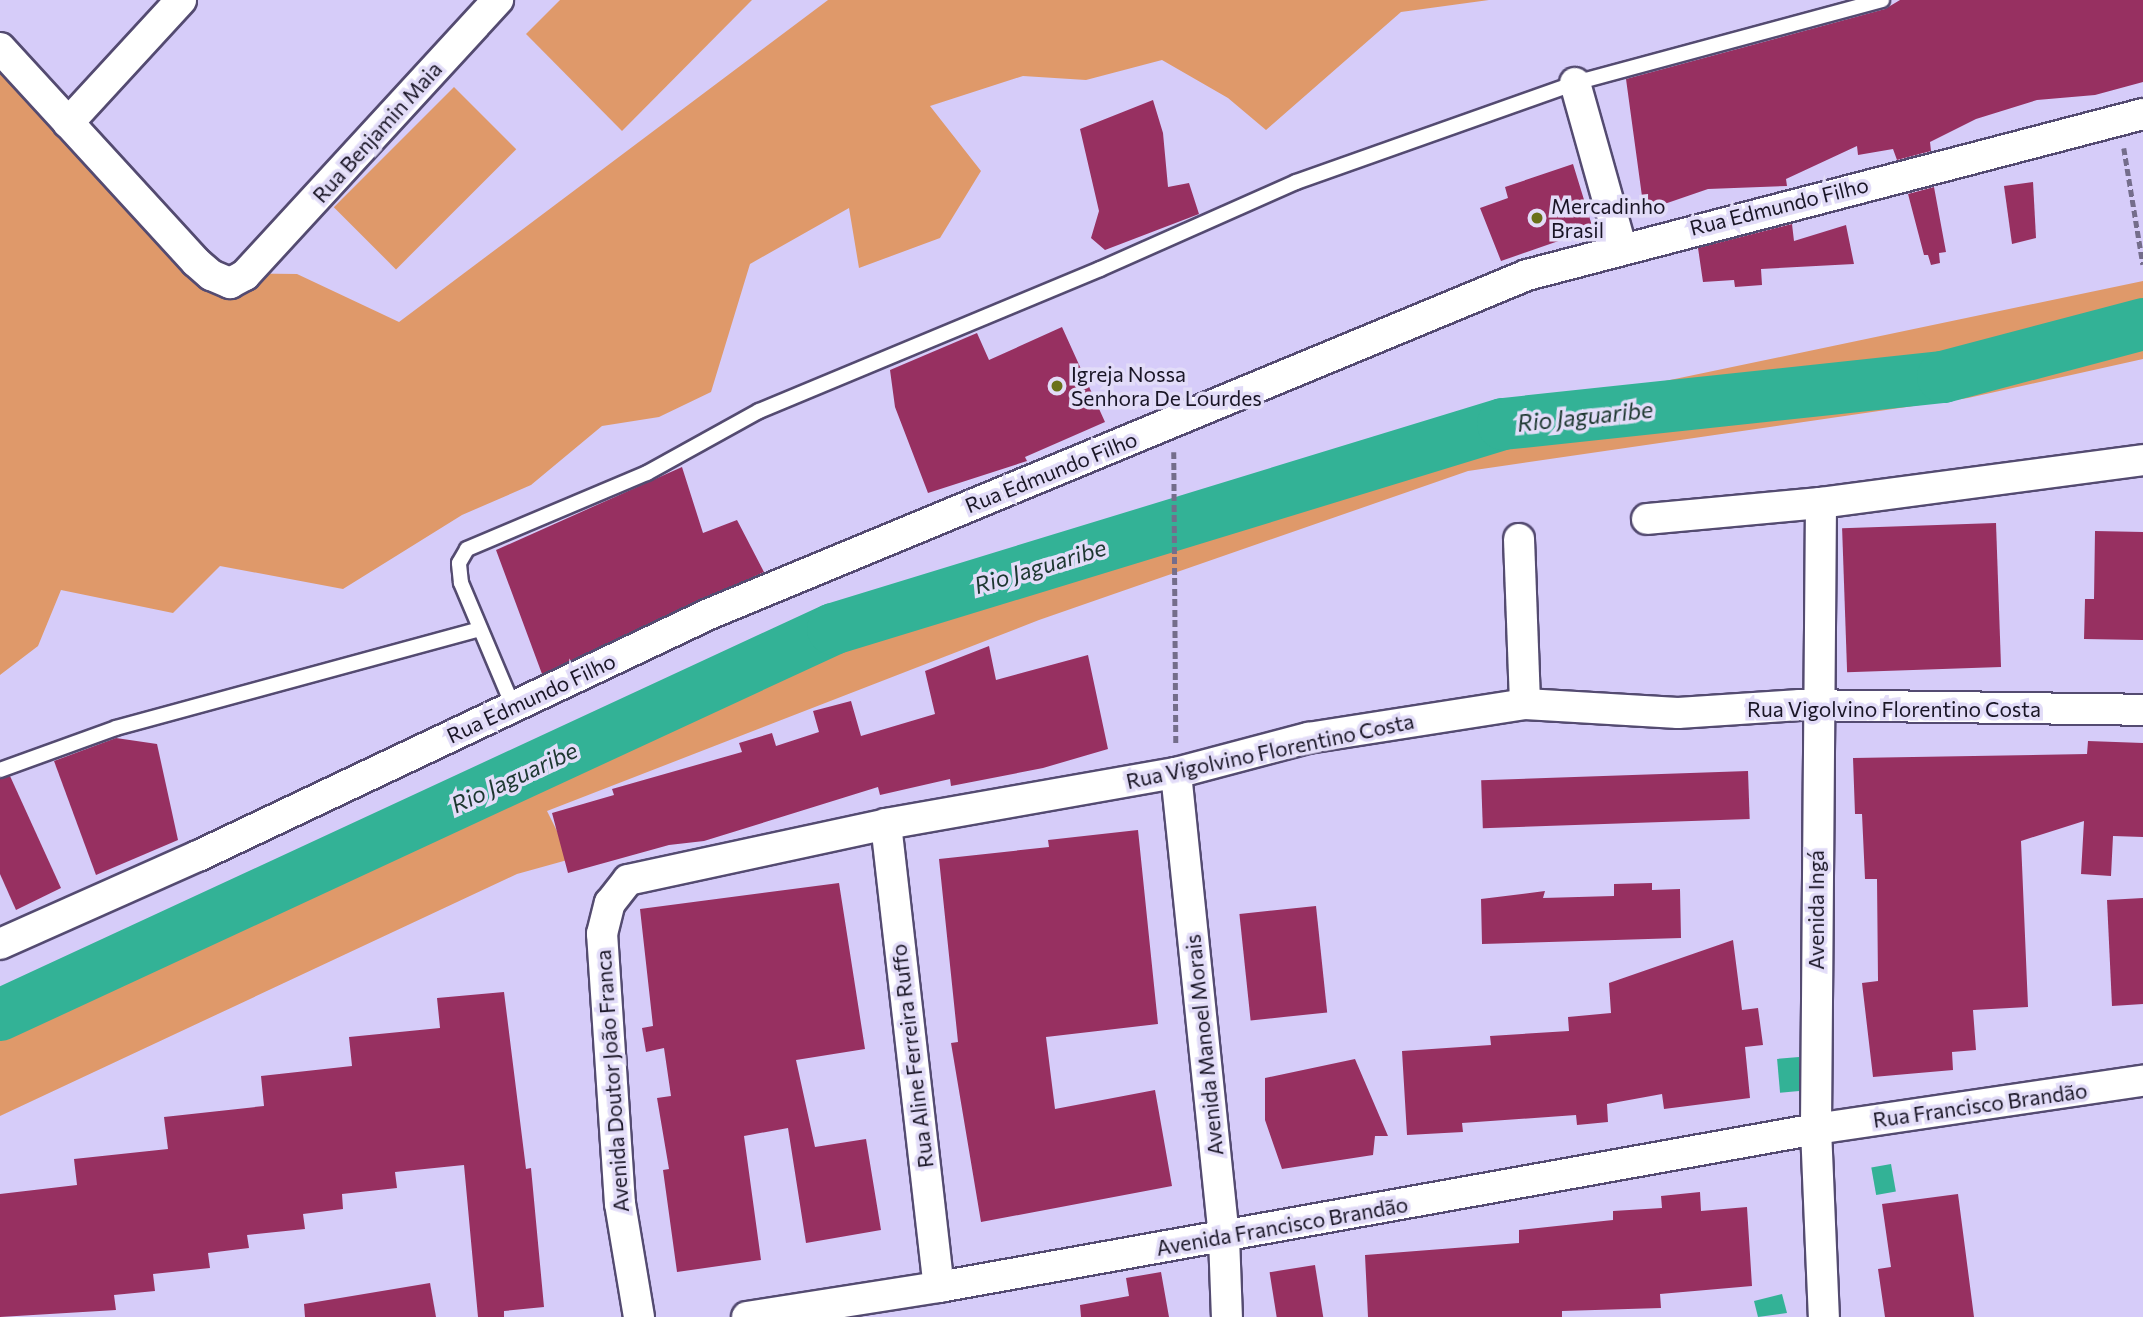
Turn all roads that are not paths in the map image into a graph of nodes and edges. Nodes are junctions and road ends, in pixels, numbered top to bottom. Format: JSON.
{"nodes":[{"id":1,"x":181,"y":0,"type":"edge"},
{"id":2,"x":498,"y":0,"type":"edge"},
{"id":3,"x":1882,"y":0,"type":"edge"},
{"id":4,"x":0,"y":48,"type":"edge"},
{"id":5,"x":1575,"y":83,"type":"junction"},
{"id":6,"x":2132,"y":117,"type":"edge"},
{"id":7,"x":68,"y":123,"type":"junction"},
{"id":8,"x":1620,"y":247,"type":"junction"},
{"id":9,"x":2143,"y":460,"type":"edge"},
{"id":10,"x":1821,"y":503,"type":"junction"},
{"id":11,"x":1647,"y":519,"type":"dead end"},
{"id":12,"x":1519,"y":539,"type":"dead end"},
{"id":13,"x":480,"y":629,"type":"junction"},
{"id":14,"x":1525,"y":704,"type":"junction"},
{"id":15,"x":1816,"y":705,"type":"junction"},
{"id":16,"x":513,"y":706,"type":"junction"},
{"id":17,"x":2143,"y":710,"type":"edge"},
{"id":18,"x":0,"y":770,"type":"edge"},
{"id":19,"x":1176,"y":773,"type":"junction"},
{"id":20,"x":886,"y":824,"type":"junction"},
{"id":21,"x":655,"y":871,"type":"joint"},
{"id":22,"x":0,"y":944,"type":"edge"},
{"id":23,"x":2143,"y":1081,"type":"edge"},
{"id":24,"x":1816,"y":1129,"type":"junction"},
{"id":25,"x":1224,"y":1237,"type":"junction"},
{"id":26,"x":939,"y":1287,"type":"junction"},
{"id":27,"x":639,"y":1317,"type":"edge"},
{"id":28,"x":747,"y":1317,"type":"edge"},
{"id":29,"x":1227,"y":1317,"type":"edge"},
{"id":30,"x":1824,"y":1317,"type":"edge"}],
"edges":[{"from":1,"to":7,"type":"street"},
{"from":2,"to":7,"type":"street","name":"Rua Benjamin Maia"},
{"from":3,"to":5,"type":"lane"},
{"from":4,"to":7,"type":"street"},
{"from":5,"to":8,"type":"street"},
{"from":5,"to":13,"type":"lane"},
{"from":6,"to":8,"type":"street","name":"Rua Edmundo Filho"},
{"from":8,"to":16,"type":"street","name":"Rua Edmundo Filho"},
{"from":9,"to":10,"type":"street"},
{"from":10,"to":11,"type":"street"},
{"from":10,"to":15,"type":"street","name":"Avenida Ingá"},
{"from":12,"to":14,"type":"street"},
{"from":13,"to":16,"type":"lane"},
{"from":13,"to":18,"type":"lane"},
{"from":14,"to":15,"type":"street","name":"Rua Vigolvino Florentino Costa"},
{"from":14,"to":19,"type":"street","name":"Rua Vigolvino Florentino Costa"},
{"from":15,"to":17,"type":"street","name":"Rua Vigolvino Florentino Costa"},
{"from":15,"to":24,"type":"street","name":"Avenida Ingá"},
{"from":16,"to":22,"type":"street","name":"Rua Edmundo Filho"},
{"from":19,"to":20,"type":"street","name":"Rua Vigolvino Florentino Costa"},
{"from":19,"to":25,"type":"street","name":"Avenida Manoel Morais"},
{"from":20,"to":21,"type":"street","name":"Rua Vigolvino Florentino Costa"},
{"from":20,"to":26,"type":"street","name":"Rua Aline Ferreira Ruffo"},
{"from":21,"to":27,"type":"street","name":"Avenida Doutor João Franca"},
{"from":23,"to":24,"type":"street","name":"Rua Francisco Brandão"},
{"from":24,"to":25,"type":"street","name":"Avenida Francisco Brandão"},
{"from":24,"to":30,"type":"street","name":"Avenida Ingá"},
{"from":25,"to":26,"type":"street","name":"Avenida Francisco Brandão"},
{"from":25,"to":29,"type":"street","name":"Avenida Manoel Morais"},
{"from":26,"to":28,"type":"street","name":"Avenida Francisco Brandão"}]}
